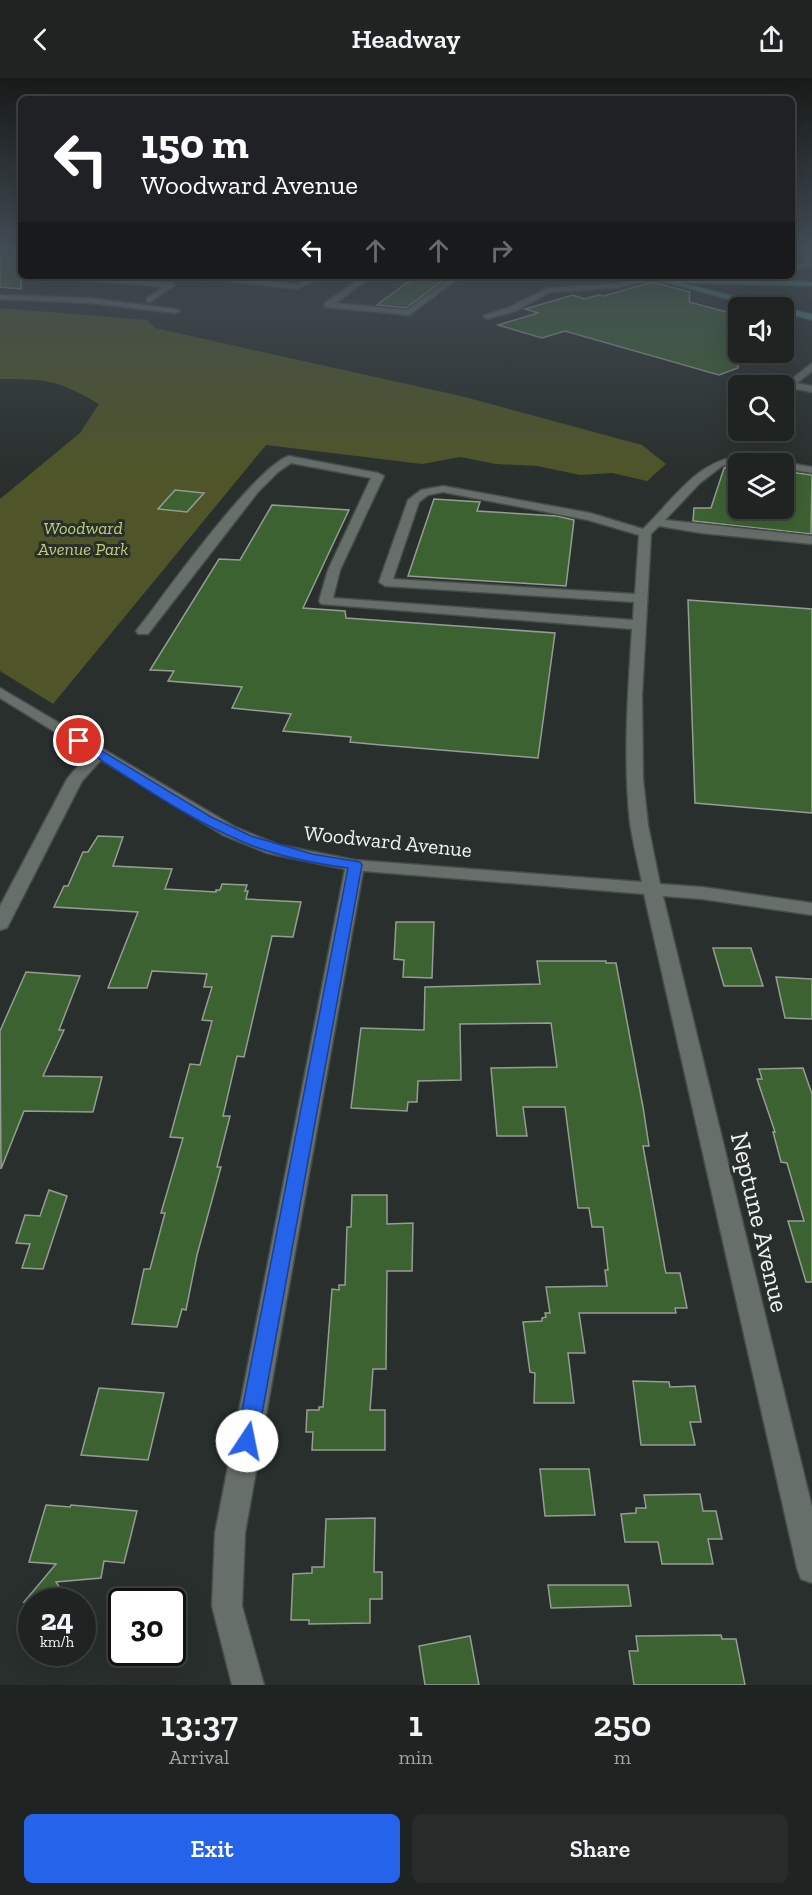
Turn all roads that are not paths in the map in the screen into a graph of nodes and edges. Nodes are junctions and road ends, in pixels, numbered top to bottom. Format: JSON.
{"nodes":[{"id":1,"x":812,"y":366,"type":"edge"},
{"id":2,"x":794,"y":381,"type":"edge"},
{"id":3,"x":794,"y":388,"type":"edge"},
{"id":4,"x":812,"y":389,"type":"edge"},
{"id":5,"x":728,"y":460,"type":"edge"},
{"id":6,"x":794,"y":467,"type":"edge"},
{"id":7,"x":812,"y":470,"type":"edge"},
{"id":8,"x":658,"y":522,"type":"junction"},
{"id":9,"x":645,"y":533,"type":"junction"},
{"id":10,"x":812,"y":540,"type":"edge"},
{"id":11,"x":640,"y":598,"type":"junction"},
{"id":12,"x":639,"y":625,"type":"junction"},
{"id":13,"x":142,"y":631,"type":"dead end"},
{"id":14,"x":0,"y":692,"type":"edge"},
{"id":15,"x":98,"y":753,"type":"junction"},
{"id":16,"x":355,"y":865,"type":"junction"},
{"id":17,"x":652,"y":889,"type":"junction"},
{"id":18,"x":812,"y":909,"type":"edge"},
{"id":19,"x":0,"y":924,"type":"edge"},
{"id":20,"x":812,"y":1568,"type":"edge"},
{"id":21,"x":248,"y":1685,"type":"edge"}],
"edges":[{"from":1,"to":2,"type":"street"},
{"from":3,"to":4,"type":"street"},
{"from":5,"to":8,"type":"street"},
{"from":6,"to":7,"type":"street"},
{"from":8,"to":9,"type":"street"},
{"from":8,"to":10,"type":"street"},
{"from":9,"to":11,"type":"street","name":"Neptune Avenue"},
{"from":9,"to":11,"type":"street"},
{"from":11,"to":12,"type":"street","name":"Neptune Avenue"},
{"from":12,"to":13,"type":"street"},
{"from":12,"to":17,"type":"street","name":"Neptune Avenue"},
{"from":14,"to":15,"type":"street","name":"Woodward Avenue"},
{"from":15,"to":16,"type":"street","name":"Woodward Avenue"},
{"from":15,"to":19,"type":"street"},
{"from":16,"to":17,"type":"street","name":"Woodward Avenue"},
{"from":16,"to":21,"type":"street"},
{"from":17,"to":18,"type":"street","name":"Woodward Avenue"},
{"from":17,"to":20,"type":"street","name":"Neptune Avenue"}]}
